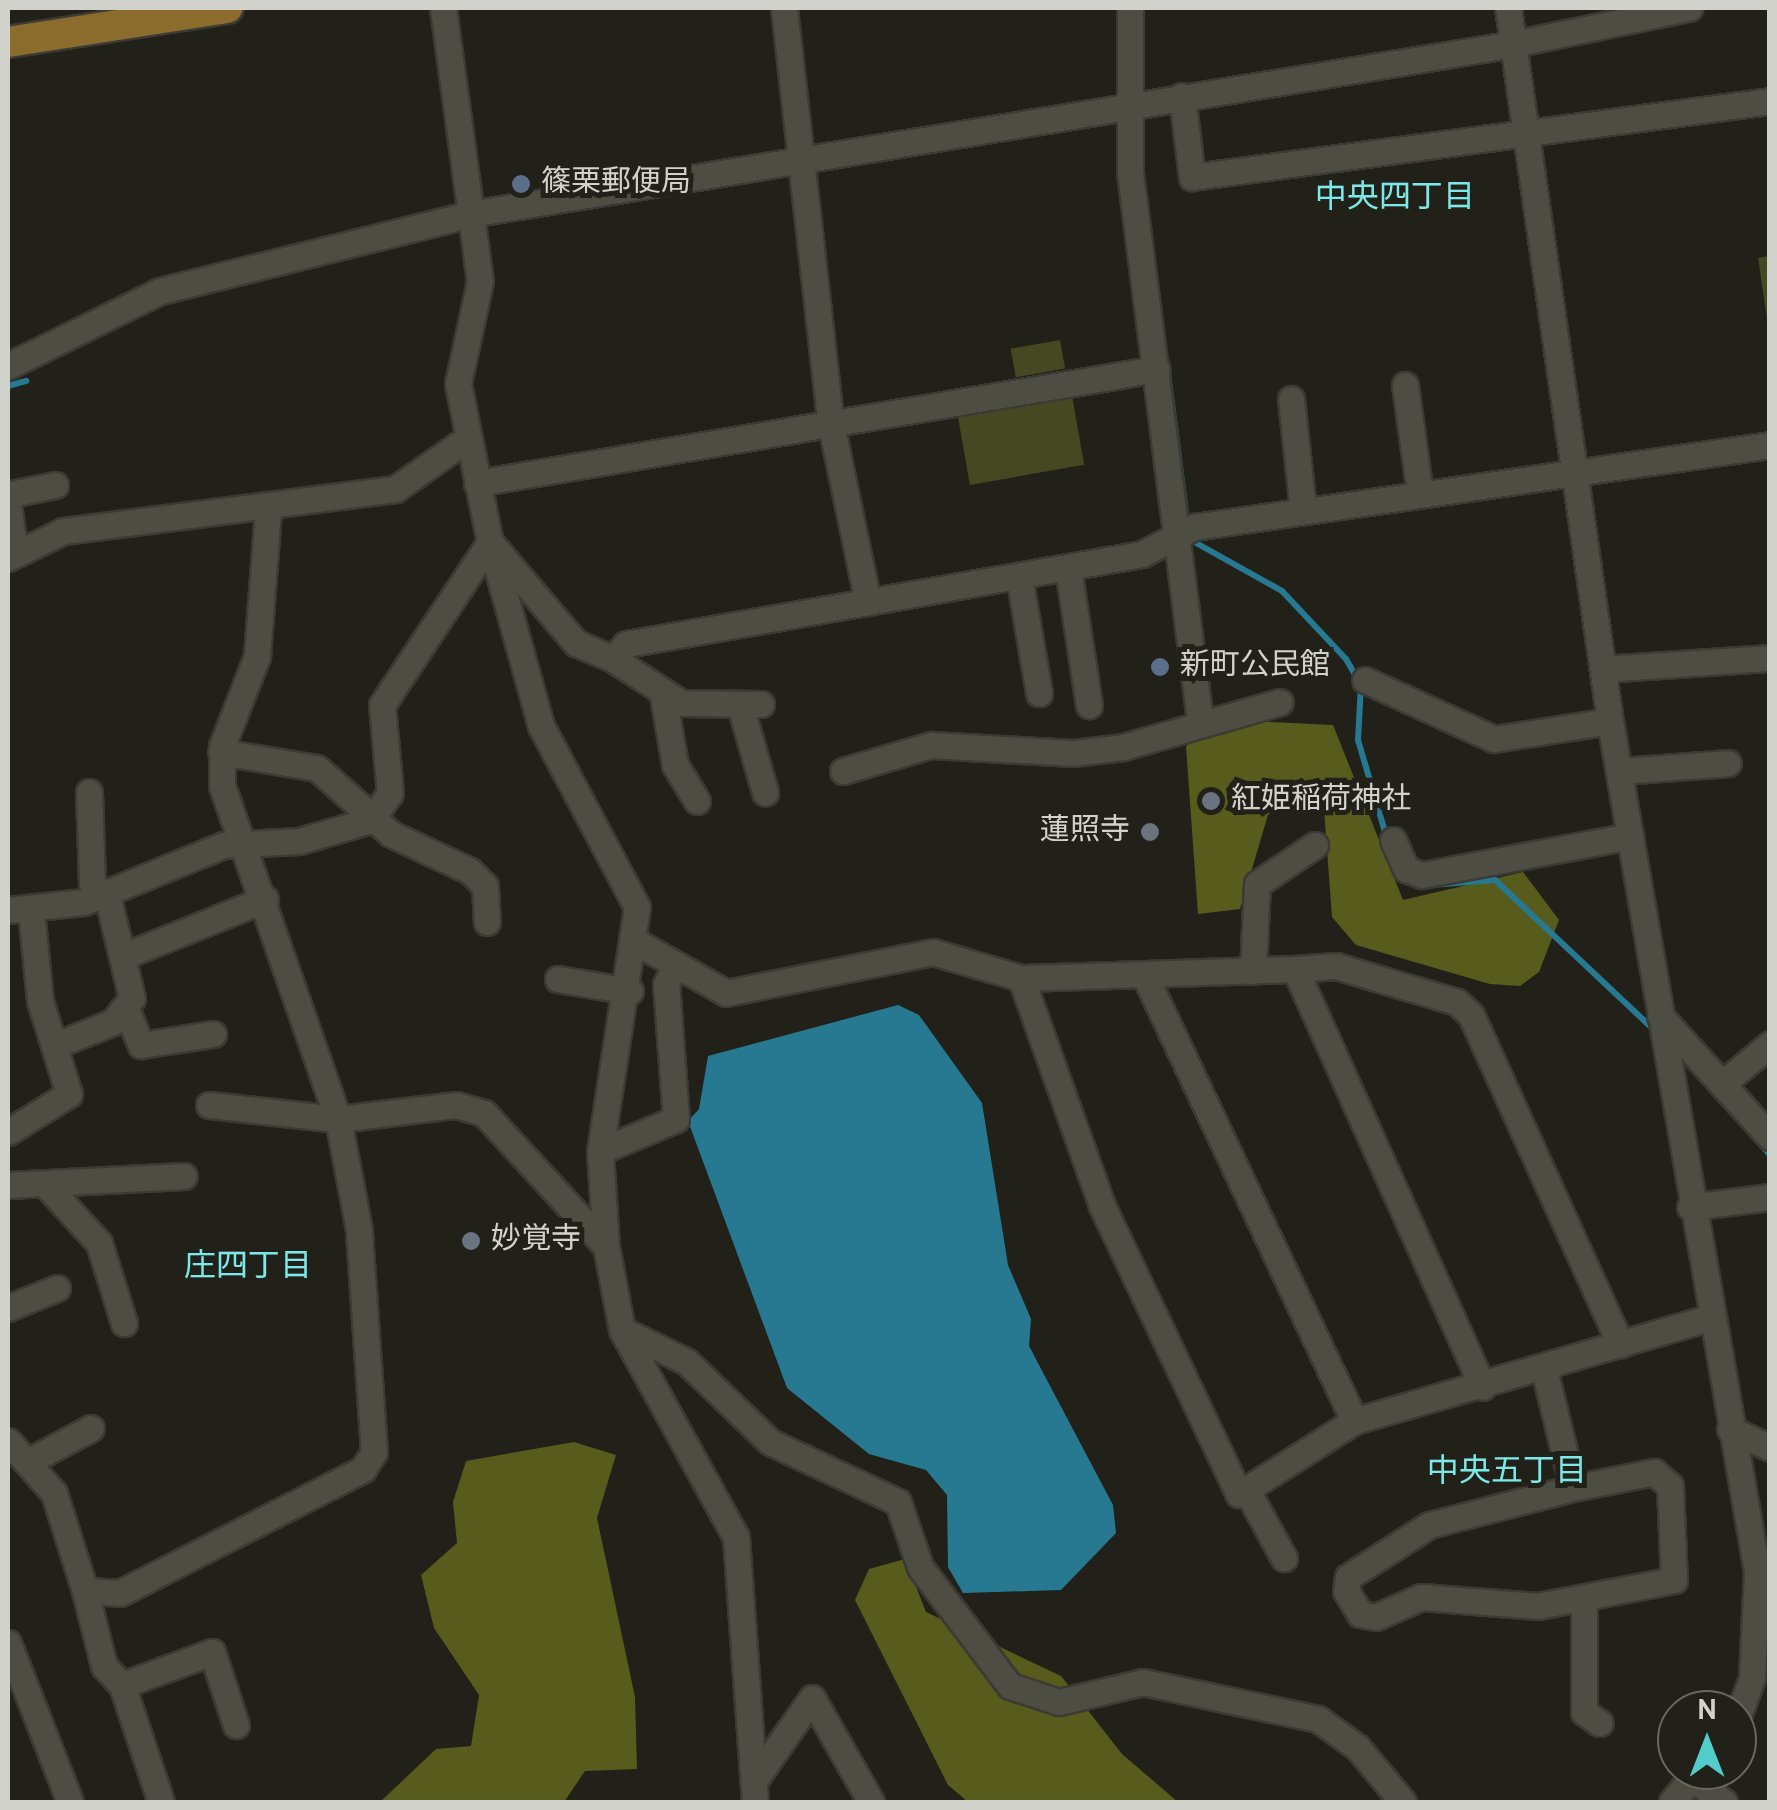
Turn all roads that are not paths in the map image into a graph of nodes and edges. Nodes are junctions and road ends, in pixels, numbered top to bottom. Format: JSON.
{"nodes":[{"id":1,"x":227,"y":8,"type":"edge"},
{"id":2,"x":443,"y":8,"type":"edge"},
{"id":3,"x":784,"y":8,"type":"edge"},
{"id":4,"x":1130,"y":8,"type":"edge"},
{"id":5,"x":1508,"y":8,"type":"edge"},
{"id":6,"x":1689,"y":8,"type":"edge"},
{"id":7,"x":8,"y":42,"type":"edge"},
{"id":8,"x":1508,"y":46,"type":"junction"},
{"id":9,"x":1182,"y":96,"type":"junction"},
{"id":10,"x":1770,"y":101,"type":"edge"},
{"id":11,"x":1126,"y":104,"type":"junction"},
{"id":12,"x":1522,"y":133,"type":"junction"},
{"id":13,"x":802,"y":158,"type":"junction"},
{"id":14,"x":476,"y":213,"type":"junction"},
{"id":15,"x":8,"y":366,"type":"edge"},
{"id":16,"x":1158,"y":369,"type":"junction"},
{"id":17,"x":1405,"y":385,"type":"dead end"},
{"id":18,"x":1291,"y":399,"type":"dead end"},
{"id":19,"x":831,"y":424,"type":"junction"},
{"id":20,"x":468,"y":438,"type":"junction"},
{"id":21,"x":1770,"y":445,"type":"edge"},
{"id":22,"x":1579,"y":471,"type":"junction"},
{"id":23,"x":477,"y":483,"type":"junction"},
{"id":24,"x":56,"y":485,"type":"dead end"},
{"id":25,"x":1420,"y":494,"type":"junction"},
{"id":26,"x":8,"y":504,"type":"edge"},
{"id":27,"x":1304,"y":509,"type":"junction"},
{"id":28,"x":268,"y":510,"type":"junction"},
{"id":29,"x":1181,"y":535,"type":"junction"},
{"id":30,"x":490,"y":542,"type":"junction"},
{"id":31,"x":12,"y":556,"type":"edge"},
{"id":32,"x":1068,"y":568,"type":"junction"},
{"id":33,"x":1019,"y":576,"type":"junction"},
{"id":34,"x":868,"y":602,"type":"junction"},
{"id":35,"x":1770,"y":658,"type":"edge"},
{"id":36,"x":613,"y":659,"type":"junction"},
{"id":37,"x":1604,"y":668,"type":"junction"},
{"id":38,"x":1365,"y":680,"type":"dead end"},
{"id":39,"x":1039,"y":693,"type":"dead end"},
{"id":40,"x":664,"y":696,"type":"junction"},
{"id":41,"x":1280,"y":702,"type":"dead end"},
{"id":42,"x":1088,"y":705,"type":"dead end"},
{"id":43,"x":1200,"y":721,"type":"junction"},
{"id":44,"x":1610,"y":722,"type":"junction"},
{"id":45,"x":220,"y":752,"type":"junction"},
{"id":46,"x":1728,"y":762,"type":"dead end"},
{"id":47,"x":843,"y":771,"type":"dead end"},
{"id":48,"x":1620,"y":771,"type":"junction"},
{"id":49,"x":89,"y":792,"type":"dead end"},
{"id":50,"x":765,"y":792,"type":"dead end"},
{"id":51,"x":697,"y":800,"type":"dead end"},
{"id":52,"x":371,"y":820,"type":"junction"},
{"id":53,"x":1630,"y":836,"type":"junction"},
{"id":54,"x":1393,"y":840,"type":"dead end"},
{"id":55,"x":239,"y":842,"type":"junction"},
{"id":56,"x":1315,"y":844,"type":"dead end"},
{"id":57,"x":102,"y":896,"type":"junction"},
{"id":58,"x":265,"y":899,"type":"junction"},
{"id":59,"x":19,"y":910,"type":"edge"},
{"id":60,"x":487,"y":922,"type":"dead end"},
{"id":61,"x":636,"y":942,"type":"junction"},
{"id":62,"x":126,"y":955,"type":"junction"},
{"id":63,"x":674,"y":970,"type":"junction"},
{"id":64,"x":1295,"y":970,"type":"junction"},
{"id":65,"x":1253,"y":971,"type":"junction"},
{"id":66,"x":1145,"y":976,"type":"junction"},
{"id":67,"x":1022,"y":978,"type":"junction"},
{"id":68,"x":558,"y":979,"type":"dead end"},
{"id":69,"x":630,"y":991,"type":"junction"},
{"id":70,"x":127,"y":1011,"type":"junction"},
{"id":71,"x":1660,"y":1016,"type":"junction"},
{"id":72,"x":213,"y":1034,"type":"dead end"},
{"id":73,"x":1770,"y":1044,"type":"edge"},
{"id":74,"x":56,"y":1045,"type":"junction"},
{"id":75,"x":1722,"y":1084,"type":"junction"},
{"id":76,"x":209,"y":1105,"type":"dead end"},
{"id":77,"x":338,"y":1119,"type":"junction"},
{"id":78,"x":8,"y":1132,"type":"edge"},
{"id":79,"x":1770,"y":1137,"type":"edge"},
{"id":80,"x":600,"y":1152,"type":"junction"},
{"id":81,"x":184,"y":1176,"type":"dead end"},
{"id":82,"x":8,"y":1184,"type":"edge"},
{"id":83,"x":47,"y":1186,"type":"junction"},
{"id":84,"x":1770,"y":1198,"type":"edge"},
{"id":85,"x":1690,"y":1208,"type":"junction"},
{"id":86,"x":606,"y":1246,"type":"junction"},
{"id":87,"x":57,"y":1288,"type":"dead end"},
{"id":88,"x":8,"y":1308,"type":"edge"},
{"id":89,"x":1709,"y":1318,"type":"junction"},
{"id":90,"x":124,"y":1323,"type":"dead end"},
{"id":91,"x":622,"y":1330,"type":"junction"},
{"id":92,"x":1621,"y":1345,"type":"junction"},
{"id":93,"x":1544,"y":1369,"type":"junction"},
{"id":94,"x":1483,"y":1387,"type":"junction"},
{"id":95,"x":1354,"y":1421,"type":"junction"},
{"id":96,"x":1770,"y":1422,"type":"edge"},
{"id":97,"x":91,"y":1428,"type":"dead end"},
{"id":98,"x":1730,"y":1429,"type":"junction"},
{"id":99,"x":8,"y":1441,"type":"edge"},
{"id":100,"x":1770,"y":1448,"type":"edge"},
{"id":101,"x":29,"y":1462,"type":"junction"},
{"id":102,"x":1573,"y":1488,"type":"junction"},
{"id":103,"x":1246,"y":1489,"type":"junction"},
{"id":104,"x":1284,"y":1558,"type":"dead end"},
{"id":105,"x":86,"y":1591,"type":"junction"},
{"id":106,"x":1584,"y":1598,"type":"junction"},
{"id":107,"x":1764,"y":1609,"type":"edge"},
{"id":108,"x":8,"y":1643,"type":"edge"},
{"id":109,"x":122,"y":1685,"type":"junction"},
{"id":110,"x":1748,"y":1690,"type":"edge"},
{"id":111,"x":1600,"y":1723,"type":"dead end"},
{"id":112,"x":236,"y":1726,"type":"dead end"},
{"id":113,"x":755,"y":1792,"type":"edge"},
{"id":114,"x":70,"y":1802,"type":"edge"},
{"id":115,"x":160,"y":1802,"type":"edge"},
{"id":116,"x":871,"y":1802,"type":"edge"},
{"id":117,"x":1403,"y":1802,"type":"edge"}],
"edges":[{"from":1,"to":7,"type":"main road"},
{"from":2,"to":14,"type":"street"},
{"from":3,"to":13,"type":"street"},
{"from":4,"to":11,"type":"street"},
{"from":5,"to":8,"type":"street"},
{"from":6,"to":8,"type":"street"},
{"from":8,"to":9,"type":"street"},
{"from":8,"to":12,"type":"street"},
{"from":9,"to":11,"type":"street"},
{"from":9,"to":12,"type":"street"},
{"from":10,"to":12,"type":"street"},
{"from":11,"to":13,"type":"street"},
{"from":11,"to":16,"type":"street"},
{"from":12,"to":22,"type":"street"},
{"from":13,"to":14,"type":"street"},
{"from":13,"to":19,"type":"street"},
{"from":14,"to":15,"type":"street"},
{"from":14,"to":20,"type":"street"},
{"from":16,"to":19,"type":"street"},
{"from":16,"to":29,"type":"street"},
{"from":17,"to":25,"type":"street"},
{"from":18,"to":27,"type":"street"},
{"from":19,"to":23,"type":"street"},
{"from":19,"to":34,"type":"street"},
{"from":20,"to":23,"type":"street"},
{"from":20,"to":28,"type":"street"},
{"from":21,"to":22,"type":"street"},
{"from":22,"to":25,"type":"street"},
{"from":22,"to":37,"type":"street"},
{"from":23,"to":30,"type":"street"},
{"from":24,"to":26,"type":"street"},
{"from":25,"to":27,"type":"street"},
{"from":26,"to":31,"type":"street"},
{"from":27,"to":29,"type":"street"},
{"from":28,"to":31,"type":"street"},
{"from":28,"to":45,"type":"street"},
{"from":29,"to":32,"type":"street"},
{"from":29,"to":43,"type":"street"},
{"from":30,"to":36,"type":"street"},
{"from":30,"to":52,"type":"street"},
{"from":30,"to":61,"type":"street"},
{"from":32,"to":33,"type":"street"},
{"from":32,"to":42,"type":"street"},
{"from":33,"to":34,"type":"street"},
{"from":33,"to":39,"type":"street"},
{"from":34,"to":36,"type":"street"},
{"from":35,"to":37,"type":"street"},
{"from":36,"to":40,"type":"street"},
{"from":37,"to":44,"type":"street"},
{"from":38,"to":44,"type":"street"},
{"from":40,"to":50,"type":"street"},
{"from":40,"to":51,"type":"street"},
{"from":41,"to":43,"type":"street"},
{"from":43,"to":47,"type":"street"},
{"from":44,"to":48,"type":"street"},
{"from":45,"to":52,"type":"street"},
{"from":45,"to":55,"type":"street"},
{"from":46,"to":48,"type":"street"},
{"from":48,"to":53,"type":"street"},
{"from":49,"to":57,"type":"street"},
{"from":52,"to":55,"type":"street"},
{"from":52,"to":60,"type":"street"},
{"from":53,"to":54,"type":"street"},
{"from":53,"to":71,"type":"street"},
{"from":55,"to":57,"type":"street"},
{"from":55,"to":58,"type":"street"},
{"from":56,"to":65,"type":"street"},
{"from":57,"to":59,"type":"street"},
{"from":57,"to":62,"type":"street"},
{"from":58,"to":62,"type":"street"},
{"from":58,"to":77,"type":"street"},
{"from":59,"to":74,"type":"street"},
{"from":61,"to":63,"type":"street"},
{"from":61,"to":69,"type":"street"},
{"from":62,"to":70,"type":"street"},
{"from":63,"to":67,"type":"street"},
{"from":63,"to":80,"type":"street"},
{"from":64,"to":65,"type":"street"},
{"from":64,"to":92,"type":"street"},
{"from":64,"to":94,"type":"street"},
{"from":65,"to":66,"type":"street"},
{"from":66,"to":67,"type":"street"},
{"from":66,"to":95,"type":"street"},
{"from":67,"to":103,"type":"street"},
{"from":68,"to":69,"type":"street"},
{"from":69,"to":80,"type":"street"},
{"from":70,"to":72,"type":"street"},
{"from":70,"to":74,"type":"street"},
{"from":71,"to":75,"type":"street"},
{"from":71,"to":85,"type":"street"},
{"from":73,"to":75,"type":"street"},
{"from":74,"to":78,"type":"street"},
{"from":75,"to":79,"type":"street"},
{"from":76,"to":77,"type":"street"},
{"from":77,"to":86,"type":"street"},
{"from":77,"to":105,"type":"street"},
{"from":80,"to":86,"type":"street"},
{"from":81,"to":83,"type":"street"},
{"from":82,"to":83,"type":"street"},
{"from":83,"to":90,"type":"street"},
{"from":84,"to":85,"type":"street"},
{"from":85,"to":89,"type":"street"},
{"from":86,"to":91,"type":"street"},
{"from":87,"to":88,"type":"street"},
{"from":89,"to":92,"type":"street"},
{"from":89,"to":98,"type":"street"},
{"from":91,"to":113,"type":"street"},
{"from":91,"to":117,"type":"street"},
{"from":92,"to":93,"type":"street"},
{"from":93,"to":94,"type":"street"},
{"from":93,"to":102,"type":"street"},
{"from":94,"to":95,"type":"street"},
{"from":95,"to":103,"type":"street"},
{"from":96,"to":98,"type":"street"},
{"from":97,"to":101,"type":"street"},
{"from":98,"to":100,"type":"street"},
{"from":98,"to":107,"type":"street"},
{"from":99,"to":101,"type":"street"},
{"from":101,"to":105,"type":"street"},
{"from":102,"to":106,"type":"street"},
{"from":102,"to":106,"type":"street"},
{"from":103,"to":104,"type":"street"},
{"from":105,"to":109,"type":"street"},
{"from":106,"to":111,"type":"street"},
{"from":107,"to":110,"type":"street"},
{"from":108,"to":114,"type":"street"},
{"from":109,"to":112,"type":"street"},
{"from":109,"to":115,"type":"street"},
{"from":113,"to":116,"type":"street"}]}
